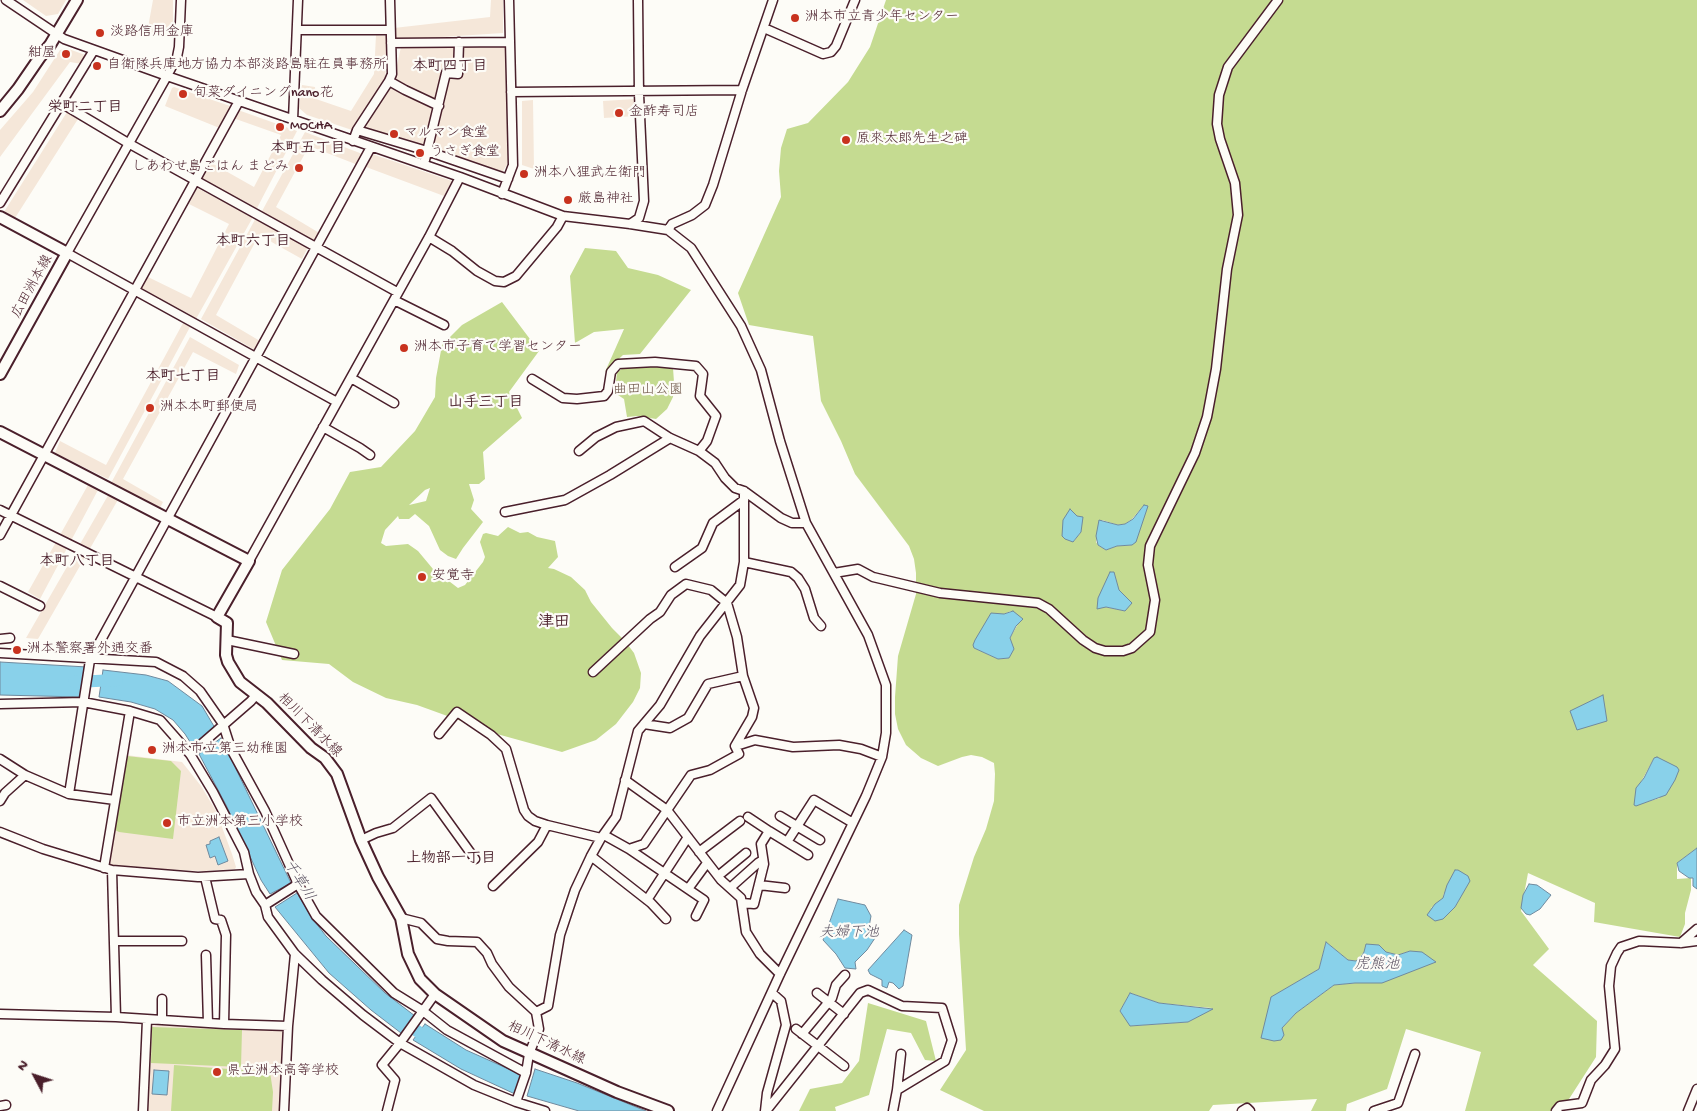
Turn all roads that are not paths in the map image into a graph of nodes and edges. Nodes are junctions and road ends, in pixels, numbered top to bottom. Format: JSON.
{"nodes":[{"id":1,"x":6,"y":0,"type":"edge"},
{"id":2,"x":76,"y":0,"type":"edge"},
{"id":3,"x":181,"y":0,"type":"edge"},
{"id":4,"x":298,"y":0,"type":"edge"},
{"id":5,"x":390,"y":0,"type":"edge"},
{"id":6,"x":509,"y":0,"type":"edge"},
{"id":7,"x":638,"y":0,"type":"edge"},
{"id":8,"x":773,"y":0,"type":"edge"},
{"id":9,"x":855,"y":0,"type":"edge"},
{"id":10,"x":1278,"y":0,"type":"edge"},
{"id":11,"x":764,"y":28,"type":"junction"},
{"id":12,"x":296,"y":30,"type":"junction"},
{"id":13,"x":390,"y":30,"type":"junction"},
{"id":14,"x":57,"y":35,"type":"junction"},
{"id":15,"x":459,"y":42,"type":"junction"},
{"id":16,"x":510,"y":42,"type":"junction"},
{"id":17,"x":391,"y":44,"type":"junction"},
{"id":18,"x":50,"y":45,"type":"junction"},
{"id":19,"x":94,"y":50,"type":"junction"},
{"id":20,"x":167,"y":76,"type":"junction"},
{"id":21,"x":389,"y":81,"type":"junction"},
{"id":22,"x":742,"y":90,"type":"junction"},
{"id":23,"x":639,"y":91,"type":"junction"},
{"id":24,"x":511,"y":92,"type":"junction"},
{"id":25,"x":239,"y":101,"type":"junction"},
{"id":26,"x":61,"y":103,"type":"junction"},
{"id":27,"x":439,"y":106,"type":"junction"},
{"id":28,"x":0,"y":111,"type":"edge"},
{"id":29,"x":0,"y":118,"type":"edge"},
{"id":30,"x":293,"y":120,"type":"junction"},
{"id":31,"x":357,"y":130,"type":"junction"},
{"id":32,"x":353,"y":140,"type":"junction"},
{"id":33,"x":128,"y":143,"type":"junction"},
{"id":34,"x":371,"y":147,"type":"junction"},
{"id":35,"x":427,"y":151,"type":"junction"},
{"id":36,"x":425,"y":160,"type":"dead end"},
{"id":37,"x":460,"y":177,"type":"junction"},
{"id":38,"x":508,"y":179,"type":"junction"},
{"id":39,"x":196,"y":180,"type":"junction"},
{"id":40,"x":502,"y":194,"type":"junction"},
{"id":41,"x":0,"y":203,"type":"edge"},
{"id":42,"x":0,"y":216,"type":"edge"},
{"id":43,"x":563,"y":216,"type":"junction"},
{"id":44,"x":630,"y":224,"type":"junction"},
{"id":45,"x":668,"y":230,"type":"junction"},
{"id":46,"x":429,"y":237,"type":"junction"},
{"id":47,"x":316,"y":247,"type":"junction"},
{"id":48,"x":67,"y":253,"type":"junction"},
{"id":49,"x":135,"y":290,"type":"junction"},
{"id":50,"x":396,"y":296,"type":"junction"},
{"id":51,"x":444,"y":325,"type":"dead end"},
{"id":52,"x":255,"y":358,"type":"junction"},
{"id":53,"x":0,"y":374,"type":"edge"},
{"id":54,"x":351,"y":378,"type":"junction"},
{"id":55,"x":532,"y":379,"type":"dead end"},
{"id":56,"x":337,"y":402,"type":"junction"},
{"id":57,"x":394,"y":403,"type":"dead end"},
{"id":58,"x":323,"y":427,"type":"junction"},
{"id":59,"x":0,"y":432,"type":"edge"},
{"id":60,"x":670,"y":438,"type":"junction"},
{"id":61,"x":579,"y":451,"type":"dead end"},
{"id":62,"x":699,"y":451,"type":"junction"},
{"id":63,"x":44,"y":455,"type":"junction"},
{"id":64,"x":370,"y":456,"type":"dead end"},
{"id":65,"x":744,"y":491,"type":"junction"},
{"id":66,"x":744,"y":500,"type":"junction"},
{"id":67,"x":0,"y":510,"type":"edge"},
{"id":68,"x":505,"y":512,"type":"dead end"},
{"id":69,"x":11,"y":516,"type":"junction"},
{"id":70,"x":167,"y":518,"type":"junction"},
{"id":71,"x":806,"y":523,"type":"junction"},
{"id":72,"x":0,"y":535,"type":"edge"},
{"id":73,"x":249,"y":561,"type":"junction"},
{"id":74,"x":744,"y":562,"type":"junction"},
{"id":75,"x":675,"y":567,"type":"dead end"},
{"id":76,"x":834,"y":573,"type":"junction"},
{"id":77,"x":135,"y":577,"type":"junction"},
{"id":78,"x":0,"y":586,"type":"edge"},
{"id":79,"x":727,"y":603,"type":"junction"},
{"id":80,"x":40,"y":606,"type":"dead end"},
{"id":81,"x":218,"y":617,"type":"junction"},
{"id":82,"x":821,"y":626,"type":"dead end"},
{"id":83,"x":10,"y":638,"type":"dead end"},
{"id":84,"x":0,"y":639,"type":"edge"},
{"id":85,"x":227,"y":640,"type":"junction"},
{"id":86,"x":0,"y":653,"type":"edge"},
{"id":87,"x":294,"y":654,"type":"dead end"},
{"id":88,"x":90,"y":660,"type":"junction"},
{"id":89,"x":593,"y":672,"type":"dead end"},
{"id":90,"x":743,"y":676,"type":"junction"},
{"id":91,"x":256,"y":695,"type":"junction"},
{"id":92,"x":83,"y":702,"type":"junction"},
{"id":93,"x":0,"y":704,"type":"edge"},
{"id":94,"x":130,"y":711,"type":"junction"},
{"id":95,"x":223,"y":724,"type":"junction"},
{"id":96,"x":644,"y":724,"type":"junction"},
{"id":97,"x":439,"y":734,"type":"dead end"},
{"id":98,"x":735,"y":746,"type":"junction"},
{"id":99,"x":190,"y":754,"type":"junction"},
{"id":100,"x":882,"y":757,"type":"junction"},
{"id":101,"x":0,"y":759,"type":"edge"},
{"id":102,"x":25,"y":775,"type":"junction"},
{"id":103,"x":625,"y":780,"type":"junction"},
{"id":104,"x":69,"y":794,"type":"junction"},
{"id":105,"x":115,"y":800,"type":"junction"},
{"id":106,"x":0,"y":801,"type":"edge"},
{"id":107,"x":667,"y":810,"type":"junction"},
{"id":108,"x":780,"y":816,"type":"dead end"},
{"id":109,"x":853,"y":823,"type":"junction"},
{"id":110,"x":547,"y":825,"type":"junction"},
{"id":111,"x":798,"y":826,"type":"junction"},
{"id":112,"x":769,"y":831,"type":"junction"},
{"id":113,"x":0,"y":832,"type":"edge"},
{"id":114,"x":602,"y":836,"type":"junction"},
{"id":115,"x":688,"y":837,"type":"junction"},
{"id":116,"x":361,"y":840,"type":"junction"},
{"id":117,"x":820,"y":840,"type":"dead end"},
{"id":118,"x":787,"y":842,"type":"junction"},
{"id":119,"x":629,"y":849,"type":"junction"},
{"id":120,"x":699,"y":852,"type":"junction"},
{"id":121,"x":746,"y":853,"type":"dead end"},
{"id":122,"x":808,"y":855,"type":"dead end"},
{"id":123,"x":591,"y":856,"type":"junction"},
{"id":124,"x":475,"y":859,"type":"dead end"},
{"id":125,"x":763,"y":860,"type":"junction"},
{"id":126,"x":708,"y":863,"type":"junction"},
{"id":127,"x":108,"y":869,"type":"junction"},
{"id":128,"x":665,"y":873,"type":"junction"},
{"id":129,"x":249,"y":874,"type":"junction"},
{"id":130,"x":718,"y":876,"type":"junction"},
{"id":131,"x":206,"y":877,"type":"junction"},
{"id":132,"x":298,"y":884,"type":"junction"},
{"id":133,"x":759,"y":885,"type":"junction"},
{"id":134,"x":493,"y":886,"type":"dead end"},
{"id":135,"x":730,"y":888,"type":"junction"},
{"id":136,"x":785,"y":888,"type":"dead end"},
{"id":137,"x":688,"y":889,"type":"junction"},
{"id":138,"x":647,"y":900,"type":"junction"},
{"id":139,"x":742,"y":904,"type":"junction"},
{"id":140,"x":265,"y":905,"type":"junction"},
{"id":141,"x":696,"y":916,"type":"dead end"},
{"id":142,"x":401,"y":918,"type":"junction"},
{"id":143,"x":666,"y":919,"type":"dead end"},
{"id":144,"x":1697,"y":929,"type":"edge"},
{"id":145,"x":114,"y":941,"type":"junction"},
{"id":146,"x":182,"y":941,"type":"dead end"},
{"id":147,"x":1697,"y":941,"type":"edge"},
{"id":148,"x":1681,"y":943,"type":"junction"},
{"id":149,"x":206,"y":954,"type":"dead end"},
{"id":150,"x":295,"y":954,"type":"junction"},
{"id":151,"x":780,"y":974,"type":"junction"},
{"id":152,"x":845,"y":975,"type":"dead end"},
{"id":153,"x":772,"y":993,"type":"junction"},
{"id":154,"x":817,"y":993,"type":"dead end"},
{"id":155,"x":435,"y":994,"type":"junction"},
{"id":156,"x":162,"y":999,"type":"dead end"},
{"id":157,"x":828,"y":1002,"type":"junction"},
{"id":158,"x":423,"y":1011,"type":"junction"},
{"id":159,"x":536,"y":1012,"type":"junction"},
{"id":160,"x":0,"y":1014,"type":"edge"},
{"id":161,"x":844,"y":1014,"type":"junction"},
{"id":162,"x":116,"y":1017,"type":"junction"},
{"id":163,"x":147,"y":1020,"type":"junction"},
{"id":164,"x":162,"y":1020,"type":"junction"},
{"id":165,"x":208,"y":1023,"type":"junction"},
{"id":166,"x":224,"y":1024,"type":"junction"},
{"id":167,"x":288,"y":1026,"type":"junction"},
{"id":168,"x":400,"y":1043,"type":"junction"},
{"id":169,"x":818,"y":1046,"type":"junction"},
{"id":170,"x":529,"y":1054,"type":"junction"},
{"id":171,"x":901,"y":1054,"type":"dead end"},
{"id":172,"x":1415,"y":1054,"type":"dead end"},
{"id":173,"x":844,"y":1066,"type":"dead end"},
{"id":174,"x":527,"y":1070,"type":"junction"},
{"id":175,"x":897,"y":1090,"type":"junction"},
{"id":176,"x":1697,"y":1090,"type":"edge"},
{"id":177,"x":516,"y":1102,"type":"junction"},
{"id":178,"x":144,"y":1111,"type":"edge"},
{"id":179,"x":284,"y":1111,"type":"edge"},
{"id":180,"x":387,"y":1111,"type":"edge"},
{"id":181,"x":539,"y":1111,"type":"edge"},
{"id":182,"x":668,"y":1111,"type":"edge"},
{"id":183,"x":717,"y":1111,"type":"edge"},
{"id":184,"x":766,"y":1111,"type":"edge"},
{"id":185,"x":893,"y":1111,"type":"edge"},
{"id":186,"x":1242,"y":1111,"type":"edge"},
{"id":187,"x":1250,"y":1111,"type":"edge"},
{"id":188,"x":1374,"y":1111,"type":"edge"},
{"id":189,"x":1556,"y":1111,"type":"edge"},
{"id":190,"x":1688,"y":1111,"type":"edge"}],
"edges":[{"from":1,"to":14,"type":"street"},
{"from":2,"to":14,"type":"main road"},
{"from":3,"to":20,"type":"street"},
{"from":4,"to":12,"type":"street"},
{"from":5,"to":13,"type":"street"},
{"from":6,"to":16,"type":"street"},
{"from":7,"to":23,"type":"street"},
{"from":8,"to":11,"type":"street"},
{"from":9,"to":11,"type":"street"},
{"from":10,"to":76,"type":"street"},
{"from":11,"to":22,"type":"street"},
{"from":12,"to":13,"type":"street"},
{"from":12,"to":30,"type":"street"},
{"from":13,"to":17,"type":"street"},
{"from":14,"to":18,"type":"main road"},
{"from":14,"to":19,"type":"street"},
{"from":15,"to":16,"type":"street"},
{"from":15,"to":17,"type":"street"},
{"from":15,"to":27,"type":"street"},
{"from":16,"to":24,"type":"street"},
{"from":17,"to":21,"type":"street"},
{"from":18,"to":28,"type":"main road"},
{"from":18,"to":29,"type":"main road"},
{"from":19,"to":20,"type":"street"},
{"from":19,"to":26,"type":"street"},
{"from":20,"to":25,"type":"street"},
{"from":20,"to":33,"type":"street"},
{"from":21,"to":27,"type":"street"},
{"from":21,"to":31,"type":"street"},
{"from":22,"to":23,"type":"street"},
{"from":22,"to":45,"type":"street"},
{"from":23,"to":24,"type":"street"},
{"from":23,"to":44,"type":"street"},
{"from":24,"to":38,"type":"street"},
{"from":25,"to":30,"type":"street"},
{"from":25,"to":39,"type":"street"},
{"from":26,"to":33,"type":"street"},
{"from":26,"to":41,"type":"street"},
{"from":27,"to":35,"type":"street"},
{"from":30,"to":32,"type":"street"},
{"from":31,"to":32,"type":"street"},
{"from":31,"to":35,"type":"street"},
{"from":32,"to":34,"type":"street"},
{"from":33,"to":39,"type":"street"},
{"from":33,"to":48,"type":"street"},
{"from":34,"to":37,"type":"street"},
{"from":34,"to":47,"type":"street"},
{"from":35,"to":36,"type":"street"},
{"from":35,"to":38,"type":"street"},
{"from":37,"to":40,"type":"street"},
{"from":37,"to":46,"type":"street"},
{"from":38,"to":40,"type":"street"},
{"from":39,"to":47,"type":"street"},
{"from":39,"to":49,"type":"street"},
{"from":40,"to":43,"type":"street"},
{"from":42,"to":48,"type":"main road","name":"広田洲本線"},
{"from":43,"to":44,"type":"street"},
{"from":43,"to":46,"type":"street"},
{"from":44,"to":45,"type":"street"},
{"from":45,"to":71,"type":"street"},
{"from":46,"to":50,"type":"street"},
{"from":47,"to":50,"type":"street"},
{"from":47,"to":52,"type":"street"},
{"from":48,"to":49,"type":"street"},
{"from":48,"to":53,"type":"main road","name":"広田洲本線"},
{"from":49,"to":52,"type":"street"},
{"from":49,"to":63,"type":"street"},
{"from":50,"to":51,"type":"street"},
{"from":50,"to":54,"type":"street"},
{"from":52,"to":56,"type":"street"},
{"from":52,"to":70,"type":"street"},
{"from":54,"to":56,"type":"street"},
{"from":54,"to":57,"type":"street"},
{"from":55,"to":62,"type":"street"},
{"from":56,"to":58,"type":"street"},
{"from":58,"to":64,"type":"street"},
{"from":58,"to":73,"type":"street"},
{"from":59,"to":63,"type":"main road"},
{"from":60,"to":61,"type":"street"},
{"from":60,"to":62,"type":"street"},
{"from":60,"to":68,"type":"street"},
{"from":62,"to":65,"type":"street"},
{"from":63,"to":69,"type":"street"},
{"from":63,"to":70,"type":"main road"},
{"from":65,"to":66,"type":"street"},
{"from":65,"to":71,"type":"street"},
{"from":66,"to":74,"type":"street"},
{"from":66,"to":75,"type":"street"},
{"from":67,"to":69,"type":"street"},
{"from":69,"to":72,"type":"street"},
{"from":69,"to":77,"type":"street"},
{"from":70,"to":73,"type":"main road"},
{"from":70,"to":77,"type":"street"},
{"from":71,"to":76,"type":"street"},
{"from":73,"to":81,"type":"main road"},
{"from":74,"to":79,"type":"street"},
{"from":74,"to":82,"type":"street"},
{"from":76,"to":100,"type":"street"},
{"from":77,"to":81,"type":"street"},
{"from":77,"to":88,"type":"street"},
{"from":78,"to":80,"type":"street"},
{"from":79,"to":89,"type":"street"},
{"from":79,"to":90,"type":"street"},
{"from":79,"to":96,"type":"street"},
{"from":81,"to":85,"type":"main road","name":"相川下清水線"},
{"from":83,"to":84,"type":"street"},
{"from":85,"to":87,"type":"street"},
{"from":85,"to":91,"type":"main road","name":"相川下清水線"},
{"from":86,"to":88,"type":"street"},
{"from":88,"to":92,"type":"street"},
{"from":88,"to":95,"type":"street"},
{"from":90,"to":96,"type":"street"},
{"from":90,"to":98,"type":"street"},
{"from":91,"to":95,"type":"street"},
{"from":91,"to":116,"type":"main road","name":"相川下清水線"},
{"from":92,"to":93,"type":"street"},
{"from":92,"to":94,"type":"street"},
{"from":92,"to":104,"type":"street"},
{"from":94,"to":99,"type":"street"},
{"from":94,"to":105,"type":"street"},
{"from":95,"to":99,"type":"street"},
{"from":95,"to":132,"type":"street"},
{"from":96,"to":103,"type":"street"},
{"from":97,"to":110,"type":"street"},
{"from":98,"to":100,"type":"street"},
{"from":98,"to":107,"type":"street"},
{"from":99,"to":129,"type":"street"},
{"from":100,"to":109,"type":"street"},
{"from":101,"to":102,"type":"street"},
{"from":102,"to":104,"type":"street"},
{"from":102,"to":106,"type":"street"},
{"from":103,"to":107,"type":"street"},
{"from":103,"to":114,"type":"street"},
{"from":104,"to":105,"type":"street"},
{"from":105,"to":127,"type":"street"},
{"from":107,"to":115,"type":"street"},
{"from":107,"to":119,"type":"street"},
{"from":108,"to":111,"type":"street"},
{"from":109,"to":111,"type":"street"},
{"from":109,"to":151,"type":"street"},
{"from":110,"to":114,"type":"street"},
{"from":110,"to":134,"type":"street"},
{"from":111,"to":117,"type":"street"},
{"from":111,"to":118,"type":"street"},
{"from":112,"to":118,"type":"street"},
{"from":112,"to":120,"type":"street"},
{"from":112,"to":125,"type":"street"},
{"from":113,"to":127,"type":"street"},
{"from":114,"to":119,"type":"street"},
{"from":114,"to":123,"type":"street"},
{"from":115,"to":120,"type":"street"},
{"from":115,"to":128,"type":"street"},
{"from":116,"to":124,"type":"street"},
{"from":116,"to":142,"type":"main road","name":"相川下清水線"},
{"from":118,"to":122,"type":"street"},
{"from":119,"to":128,"type":"street"},
{"from":120,"to":126,"type":"street"},
{"from":121,"to":130,"type":"street"},
{"from":123,"to":138,"type":"street"},
{"from":123,"to":159,"type":"street"},
{"from":125,"to":133,"type":"street"},
{"from":125,"to":135,"type":"street"},
{"from":126,"to":130,"type":"street"},
{"from":126,"to":137,"type":"street"},
{"from":127,"to":131,"type":"street"},
{"from":127,"to":145,"type":"street"},
{"from":128,"to":137,"type":"street"},
{"from":128,"to":138,"type":"street"},
{"from":129,"to":131,"type":"street"},
{"from":129,"to":140,"type":"street"},
{"from":130,"to":135,"type":"street"},
{"from":131,"to":166,"type":"street"},
{"from":132,"to":140,"type":"street"},
{"from":132,"to":158,"type":"street"},
{"from":133,"to":136,"type":"street"},
{"from":133,"to":139,"type":"street"},
{"from":135,"to":139,"type":"street"},
{"from":137,"to":141,"type":"street"},
{"from":138,"to":143,"type":"street"},
{"from":139,"to":151,"type":"street"},
{"from":140,"to":150,"type":"street"},
{"from":142,"to":155,"type":"main road","name":"相川下清水線"},
{"from":142,"to":159,"type":"street"},
{"from":144,"to":148,"type":"street"},
{"from":145,"to":146,"type":"street"},
{"from":145,"to":162,"type":"street"},
{"from":147,"to":148,"type":"street"},
{"from":148,"to":189,"type":"street"},
{"from":149,"to":165,"type":"street"},
{"from":150,"to":167,"type":"street"},
{"from":150,"to":168,"type":"street"},
{"from":151,"to":153,"type":"street"},
{"from":152,"to":157,"type":"street"},
{"from":153,"to":183,"type":"street"},
{"from":153,"to":184,"type":"street"},
{"from":154,"to":157,"type":"street"},
{"from":155,"to":158,"type":"street"},
{"from":155,"to":170,"type":"main road","name":"相川下清水線"},
{"from":156,"to":164,"type":"street"},
{"from":157,"to":161,"type":"street"},
{"from":157,"to":169,"type":"street"},
{"from":158,"to":168,"type":"street"},
{"from":158,"to":174,"type":"street"},
{"from":159,"to":170,"type":"street"},
{"from":160,"to":162,"type":"street"},
{"from":161,"to":169,"type":"street"},
{"from":161,"to":175,"type":"street"},
{"from":162,"to":163,"type":"street"},
{"from":163,"to":164,"type":"street"},
{"from":163,"to":178,"type":"street"},
{"from":164,"to":165,"type":"street"},
{"from":165,"to":166,"type":"street"},
{"from":166,"to":167,"type":"street"},
{"from":167,"to":179,"type":"street"},
{"from":168,"to":177,"type":"street"},
{"from":168,"to":180,"type":"street"},
{"from":169,"to":173,"type":"street"},
{"from":169,"to":184,"type":"street"},
{"from":170,"to":174,"type":"street"},
{"from":170,"to":182,"type":"main road","name":"相川下清水線"},
{"from":171,"to":175,"type":"street"},
{"from":172,"to":188,"type":"street"},
{"from":174,"to":177,"type":"street"},
{"from":175,"to":185,"type":"street"},
{"from":176,"to":190,"type":"street"},
{"from":177,"to":181,"type":"street"},
{"from":186,"to":187,"type":"street"}]}
